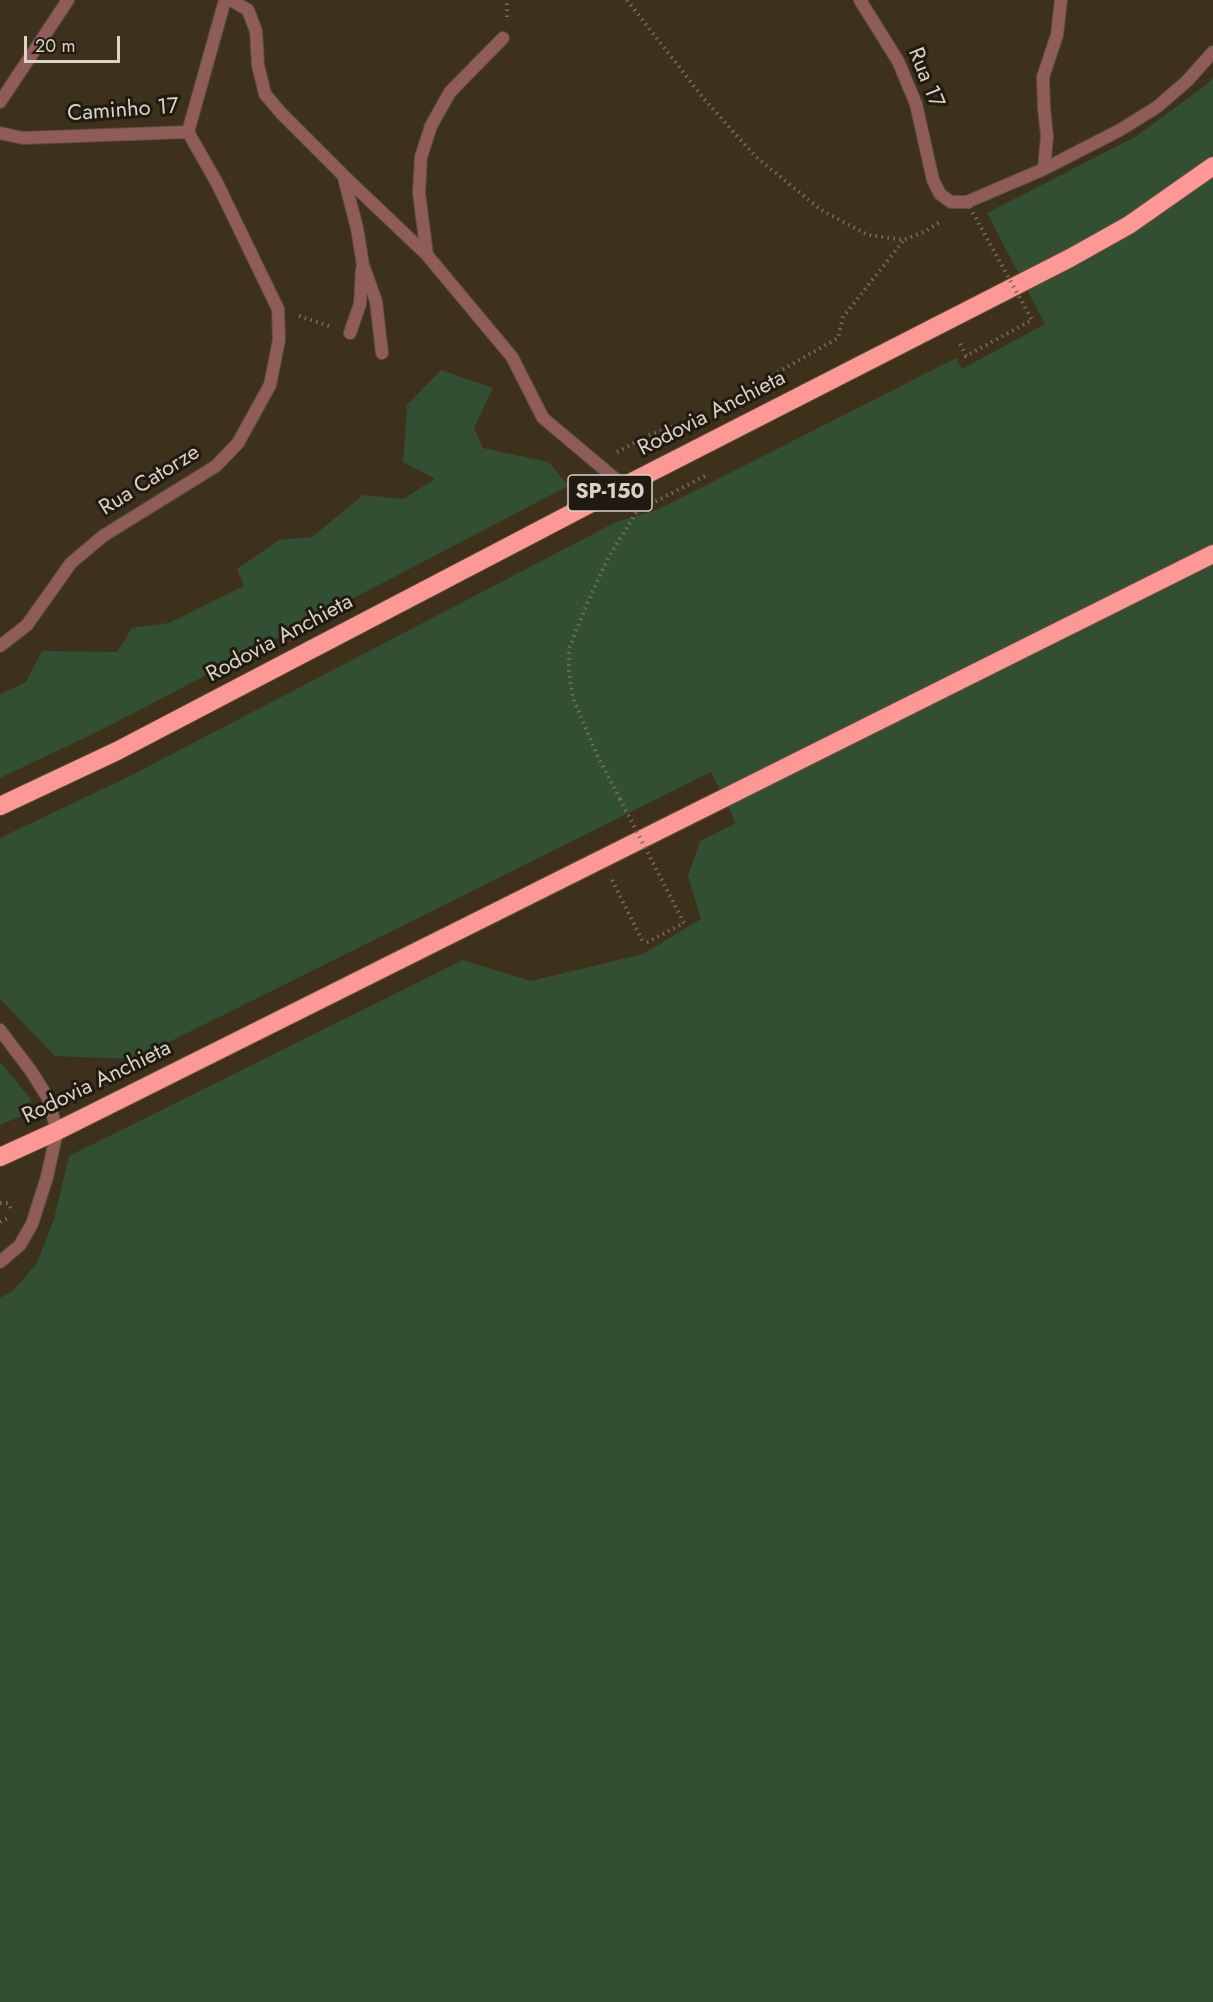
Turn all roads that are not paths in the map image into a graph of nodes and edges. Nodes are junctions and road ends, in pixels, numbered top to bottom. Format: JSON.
{"nodes":[{"id":1,"x":68,"y":0,"type":"edge"},
{"id":2,"x":225,"y":0,"type":"edge"},
{"id":3,"x":231,"y":0,"type":"edge"},
{"id":4,"x":860,"y":0,"type":"edge"},
{"id":5,"x":1060,"y":0,"type":"edge"},
{"id":6,"x":503,"y":38,"type":"dead end"},
{"id":7,"x":1213,"y":52,"type":"edge"},
{"id":8,"x":0,"y":102,"type":"edge"},
{"id":9,"x":188,"y":132,"type":"junction"},
{"id":10,"x":0,"y":133,"type":"edge"},
{"id":11,"x":1213,"y":166,"type":"edge"},
{"id":12,"x":1044,"y":169,"type":"junction"},
{"id":13,"x":344,"y":176,"type":"junction"},
{"id":14,"x":427,"y":255,"type":"junction"},
{"id":15,"x":363,"y":265,"type":"junction"},
{"id":16,"x":350,"y":333,"type":"road end"},
{"id":17,"x":382,"y":353,"type":"dead end"},
{"id":18,"x":624,"y":486,"type":"junction"},
{"id":19,"x":1213,"y":554,"type":"edge"},
{"id":20,"x":0,"y":646,"type":"edge"},
{"id":21,"x":0,"y":806,"type":"edge"},
{"id":22,"x":0,"y":1030,"type":"edge"},
{"id":23,"x":57,"y":1131,"type":"junction"},
{"id":24,"x":0,"y":1157,"type":"edge"},
{"id":25,"x":0,"y":1262,"type":"edge"}],
"edges":[{"from":1,"to":8,"type":"street"},
{"from":2,"to":9,"type":"street","name":"Caminho 17"},
{"from":3,"to":13,"type":"street"},
{"from":4,"to":12,"type":"street","name":"Rua 17"},
{"from":5,"to":12,"type":"street"},
{"from":6,"to":14,"type":"street"},
{"from":7,"to":12,"type":"street"},
{"from":9,"to":10,"type":"street","name":"Caminho 17"},
{"from":9,"to":20,"type":"street","name":"Rua Catorze"},
{"from":11,"to":18,"type":"highway","name":"Rodovia Anchieta","number":"SP-150"},
{"from":13,"to":14,"type":"street"},
{"from":13,"to":15,"type":"street"},
{"from":14,"to":18,"type":"street"},
{"from":15,"to":16,"type":"street"},
{"from":15,"to":17,"type":"street"},
{"from":18,"to":21,"type":"highway","name":"Rodovia Anchieta","number":"SP-150"},
{"from":19,"to":23,"type":"highway","name":"Rodovia Anchieta"},
{"from":22,"to":23,"type":"street"},
{"from":23,"to":24,"type":"highway","name":"Rodovia Anchieta"},
{"from":23,"to":25,"type":"street"}]}
